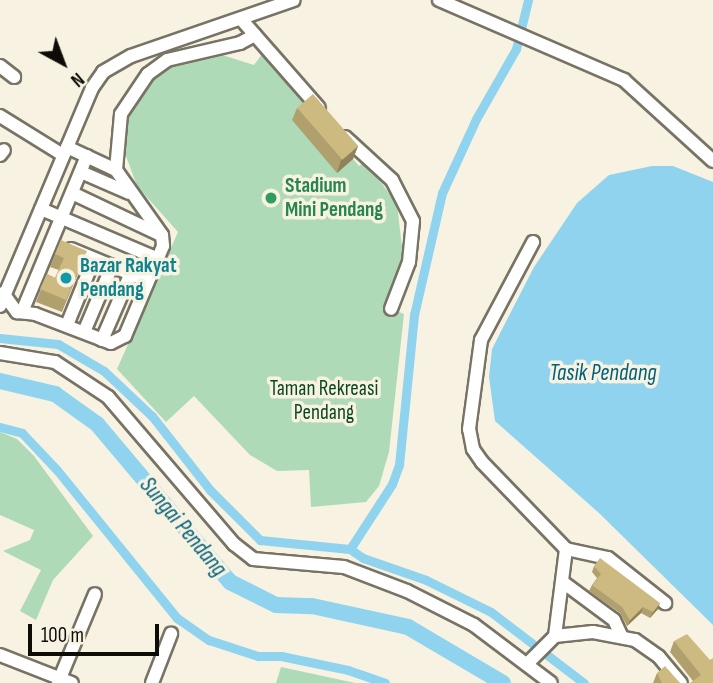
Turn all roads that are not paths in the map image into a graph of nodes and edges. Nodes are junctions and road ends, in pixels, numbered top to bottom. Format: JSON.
{"nodes":[{"id":1,"x":294,"y":0,"type":"edge"},
{"id":2,"x":439,"y":0,"type":"edge"},
{"id":3,"x":240,"y":19,"type":"junction"},
{"id":4,"x":255,"y":35,"type":"junction"},
{"id":5,"x":0,"y":66,"type":"edge"},
{"id":6,"x":14,"y":77,"type":"dead end"},
{"id":7,"x":0,"y":116,"type":"edge"},
{"id":8,"x":65,"y":151,"type":"junction"},
{"id":9,"x":87,"y":156,"type":"junction"},
{"id":10,"x":713,"y":160,"type":"edge"},
{"id":11,"x":116,"y":170,"type":"junction"},
{"id":12,"x":81,"y":172,"type":"junction"},
{"id":13,"x":72,"y":193,"type":"junction"},
{"id":14,"x":129,"y":193,"type":"junction"},
{"id":15,"x":41,"y":209,"type":"junction"},
{"id":16,"x":61,"y":218,"type":"junction"},
{"id":17,"x":162,"y":235,"type":"junction"},
{"id":18,"x":51,"y":241,"type":"junction"},
{"id":19,"x":533,"y":242,"type":"dead end"},
{"id":20,"x":94,"y":259,"type":"junction"},
{"id":21,"x":158,"y":259,"type":"junction"},
{"id":22,"x":112,"y":266,"type":"junction"},
{"id":23,"x":131,"y":273,"type":"junction"},
{"id":24,"x":148,"y":281,"type":"junction"},
{"id":25,"x":2,"y":297,"type":"edge"},
{"id":26,"x":391,"y":309,"type":"dead end"},
{"id":27,"x":22,"y":312,"type":"junction"},
{"id":28,"x":67,"y":325,"type":"junction"},
{"id":29,"x":84,"y":332,"type":"junction"},
{"id":30,"x":102,"y":340,"type":"junction"},
{"id":31,"x":0,"y":353,"type":"edge"},
{"id":32,"x":566,"y":549,"type":"junction"},
{"id":33,"x":564,"y":583,"type":"junction"},
{"id":34,"x":95,"y":594,"type":"dead end"},
{"id":35,"x":665,"y":603,"type":"dead end"},
{"id":36,"x":171,"y":634,"type":"dead end"},
{"id":37,"x":622,"y":636,"type":"junction"},
{"id":38,"x":551,"y":640,"type":"junction"},
{"id":39,"x":0,"y":655,"type":"edge"},
{"id":40,"x":532,"y":659,"type":"junction"},
{"id":41,"x":63,"y":681,"type":"edge"},
{"id":42,"x":152,"y":683,"type":"edge"},
{"id":43,"x":551,"y":683,"type":"edge"},
{"id":44,"x":681,"y":683,"type":"edge"}],
"edges":[{"from":1,"to":3,"type":"street"},
{"from":2,"to":10,"type":"street"},
{"from":3,"to":4,"type":"street"},
{"from":3,"to":8,"type":"street"},
{"from":4,"to":11,"type":"street"},
{"from":4,"to":26,"type":"street"},
{"from":5,"to":6,"type":"street"},
{"from":7,"to":8,"type":"street"},
{"from":8,"to":9,"type":"street"},
{"from":8,"to":15,"type":"street"},
{"from":9,"to":11,"type":"street"},
{"from":9,"to":12,"type":"street"},
{"from":11,"to":14,"type":"street"},
{"from":12,"to":13,"type":"street"},
{"from":12,"to":14,"type":"street"},
{"from":13,"to":16,"type":"street"},
{"from":13,"to":17,"type":"street"},
{"from":14,"to":17,"type":"street"},
{"from":15,"to":16,"type":"street"},
{"from":15,"to":25,"type":"street"},
{"from":16,"to":18,"type":"street"},
{"from":16,"to":21,"type":"street"},
{"from":17,"to":21,"type":"street"},
{"from":18,"to":20,"type":"street"},
{"from":18,"to":27,"type":"street"},
{"from":19,"to":32,"type":"street"},
{"from":20,"to":22,"type":"street"},
{"from":20,"to":28,"type":"street"},
{"from":21,"to":24,"type":"street"},
{"from":22,"to":23,"type":"street"},
{"from":22,"to":29,"type":"street"},
{"from":23,"to":24,"type":"street"},
{"from":23,"to":30,"type":"street"},
{"from":24,"to":30,"type":"street"},
{"from":25,"to":27,"type":"street"},
{"from":27,"to":28,"type":"street"},
{"from":28,"to":29,"type":"street"},
{"from":29,"to":30,"type":"street"},
{"from":31,"to":40,"type":"street"},
{"from":32,"to":33,"type":"street"},
{"from":32,"to":35,"type":"street"},
{"from":33,"to":37,"type":"street"},
{"from":33,"to":38,"type":"street"},
{"from":34,"to":41,"type":"street"},
{"from":36,"to":42,"type":"street"},
{"from":37,"to":38,"type":"street"},
{"from":37,"to":44,"type":"street"},
{"from":38,"to":40,"type":"street"},
{"from":39,"to":41,"type":"street"},
{"from":40,"to":43,"type":"street"}]}
